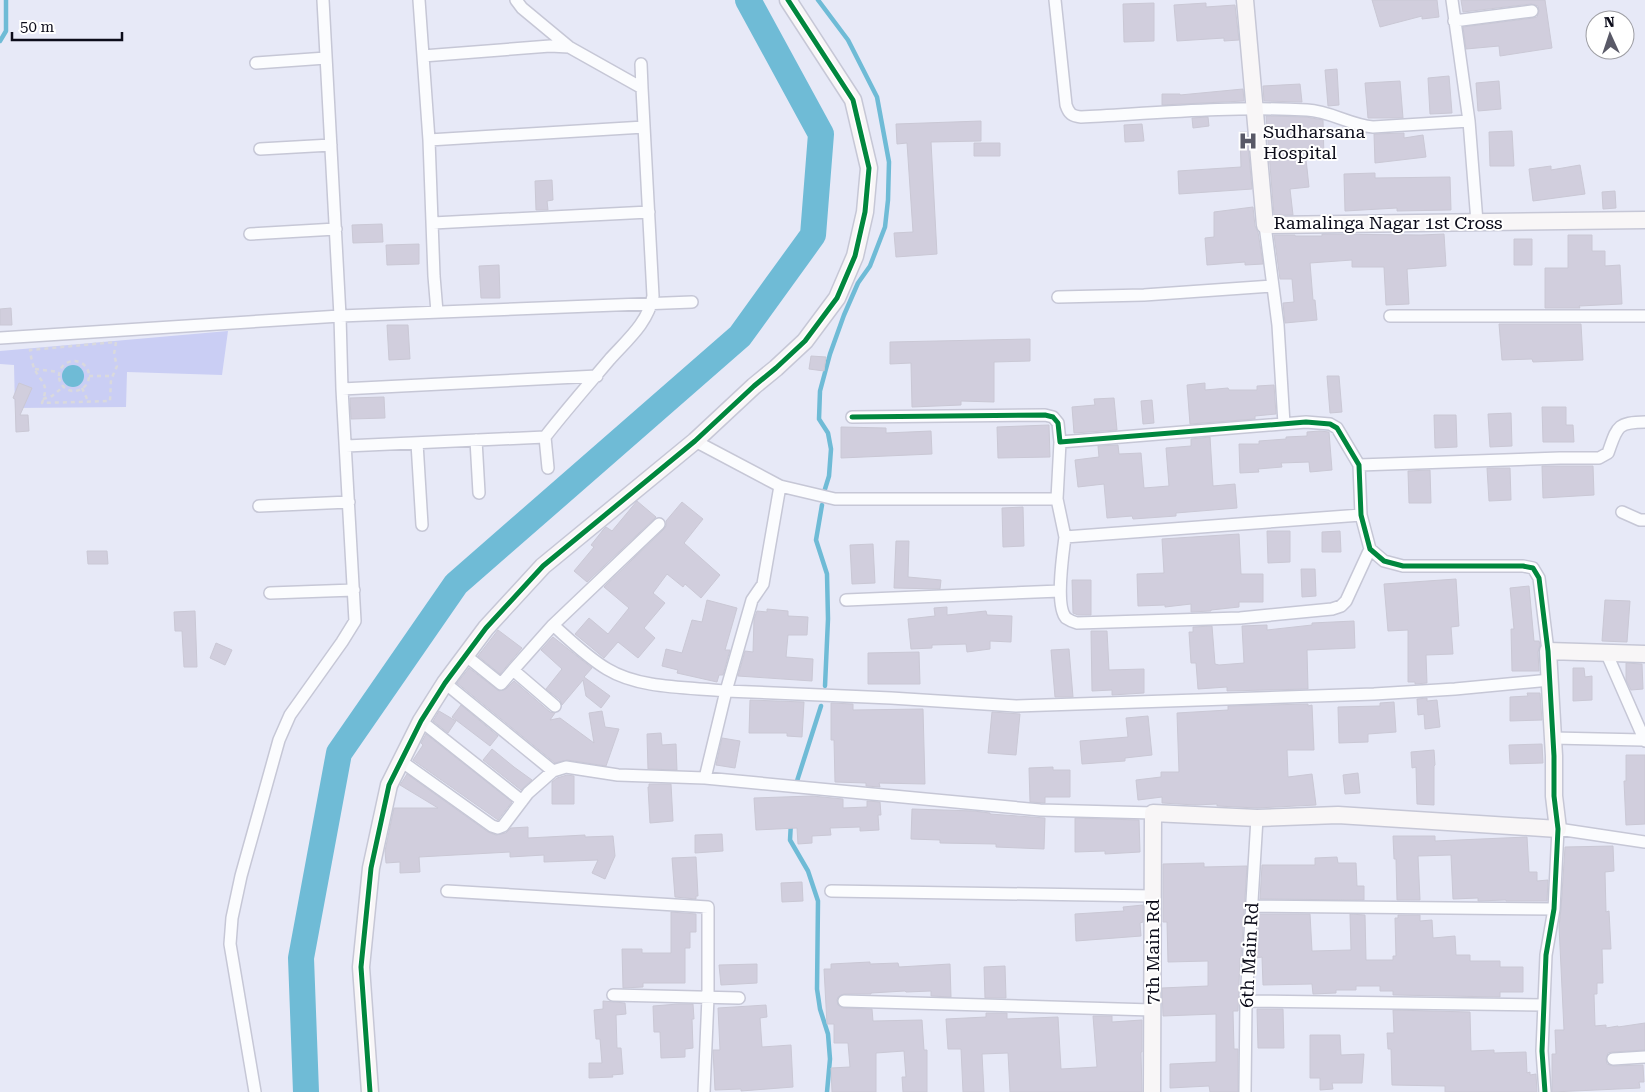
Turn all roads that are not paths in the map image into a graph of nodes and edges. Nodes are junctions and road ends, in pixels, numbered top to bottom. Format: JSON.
{"nodes":[{"id":1,"x":322,"y":0,"type":"edge"},
{"id":2,"x":419,"y":0,"type":"edge"},
{"id":3,"x":516,"y":0,"type":"edge"},
{"id":4,"x":788,"y":0,"type":"edge"},
{"id":5,"x":1055,"y":0,"type":"edge"},
{"id":6,"x":1245,"y":0,"type":"edge"},
{"id":7,"x":1452,"y":0,"type":"edge"},
{"id":8,"x":1532,"y":11,"type":"dead end"},
{"id":9,"x":1454,"y":21,"type":"junction"},
{"id":10,"x":569,"y":47,"type":"junction"},
{"id":11,"x":423,"y":56,"type":"junction"},
{"id":12,"x":326,"y":58,"type":"junction"},
{"id":13,"x":256,"y":62,"type":"dead end"},
{"id":14,"x":641,"y":64,"type":"dead end"},
{"id":15,"x":642,"y":88,"type":"junction"},
{"id":16,"x":1254,"y":109,"type":"junction"},
{"id":17,"x":1469,"y":121,"type":"junction"},
{"id":18,"x":644,"y":127,"type":"junction"},
{"id":19,"x":429,"y":140,"type":"junction"},
{"id":20,"x":331,"y":144,"type":"junction"},
{"id":21,"x":260,"y":148,"type":"dead end"},
{"id":22,"x":649,"y":212,"type":"junction"},
{"id":23,"x":1645,"y":220,"type":"edge"},
{"id":24,"x":1477,"y":222,"type":"junction"},
{"id":25,"x":433,"y":223,"type":"junction"},
{"id":26,"x":1266,"y":224,"type":"junction"},
{"id":27,"x":336,"y":229,"type":"junction"},
{"id":28,"x":250,"y":234,"type":"dead end"},
{"id":29,"x":1273,"y":286,"type":"junction"},
{"id":30,"x":1058,"y":297,"type":"dead end"},
{"id":31,"x":692,"y":302,"type":"dead end"},
{"id":32,"x":652,"y":304,"type":"junction"},
{"id":33,"x":438,"y":312,"type":"junction"},
{"id":34,"x":340,"y":316,"type":"junction"},
{"id":35,"x":1390,"y":316,"type":"dead end"},
{"id":36,"x":1645,"y":316,"type":"edge"},
{"id":37,"x":0,"y":338,"type":"edge"},
{"id":38,"x":597,"y":376,"type":"junction"},
{"id":39,"x":342,"y":389,"type":"junction"},
{"id":40,"x":852,"y":417,"type":"dead end"},
{"id":41,"x":1645,"y":422,"type":"edge"},
{"id":42,"x":1284,"y":424,"type":"junction"},
{"id":43,"x":545,"y":436,"type":"junction"},
{"id":44,"x":476,"y":440,"type":"junction"},
{"id":45,"x":695,"y":441,"type":"junction"},
{"id":46,"x":1060,"y":442,"type":"junction"},
{"id":47,"x":417,"y":443,"type":"junction"},
{"id":48,"x":346,"y":446,"type":"junction"},
{"id":49,"x":1359,"y":465,"type":"junction"},
{"id":50,"x":548,"y":468,"type":"dead end"},
{"id":51,"x":780,"y":486,"type":"junction"},
{"id":52,"x":479,"y":493,"type":"dead end"},
{"id":53,"x":1057,"y":499,"type":"junction"},
{"id":54,"x":349,"y":502,"type":"junction"},
{"id":55,"x":259,"y":506,"type":"dead end"},
{"id":56,"x":1622,"y":512,"type":"dead end"},
{"id":57,"x":1360,"y":515,"type":"junction"},
{"id":58,"x":1645,"y":520,"type":"edge"},
{"id":59,"x":422,"y":524,"type":"dead end"},
{"id":60,"x":659,"y":524,"type":"dead end"},
{"id":61,"x":1065,"y":537,"type":"junction"},
{"id":62,"x":1370,"y":549,"type":"junction"},
{"id":63,"x":354,"y":590,"type":"junction"},
{"id":64,"x":1060,"y":591,"type":"junction"},
{"id":65,"x":270,"y":593,"type":"dead end"},
{"id":66,"x":846,"y":600,"type":"dead end"},
{"id":67,"x":553,"y":625,"type":"junction"},
{"id":68,"x":1548,"y":651,"type":"junction"},
{"id":69,"x":1606,"y":652,"type":"junction"},
{"id":70,"x":1645,"y":654,"type":"edge"},
{"id":71,"x":465,"y":655,"type":"junction"},
{"id":72,"x":513,"y":670,"type":"junction"},
{"id":73,"x":1550,"y":680,"type":"junction"},
{"id":74,"x":445,"y":683,"type":"junction"},
{"id":75,"x":726,"y":691,"type":"junction"},
{"id":76,"x":555,"y":706,"type":"dead end"},
{"id":77,"x":421,"y":721,"type":"junction"},
{"id":78,"x":1554,"y":738,"type":"junction"},
{"id":79,"x":1644,"y":741,"type":"edge"},
{"id":80,"x":401,"y":761,"type":"junction"},
{"id":81,"x":553,"y":771,"type":"junction"},
{"id":82,"x":705,"y":778,"type":"junction"},
{"id":83,"x":522,"y":801,"type":"junction"},
{"id":84,"x":1153,"y":813,"type":"junction"},
{"id":85,"x":1257,"y":818,"type":"junction"},
{"id":86,"x":1558,"y":829,"type":"junction"},
{"id":87,"x":1645,"y":842,"type":"edge"},
{"id":88,"x":448,"y":890,"type":"dead end"},
{"id":89,"x":831,"y":890,"type":"dead end"},
{"id":90,"x":1153,"y":896,"type":"junction"},
{"id":91,"x":1252,"y":906,"type":"junction"},
{"id":92,"x":1554,"y":909,"type":"junction"},
{"id":93,"x":613,"y":995,"type":"dead end"},
{"id":94,"x":708,"y":997,"type":"junction"},
{"id":95,"x":739,"y":998,"type":"dead end"},
{"id":96,"x":844,"y":1001,"type":"dead end"},
{"id":97,"x":1246,"y":1001,"type":"junction"},
{"id":98,"x":1544,"y":1005,"type":"junction"},
{"id":99,"x":1152,"y":1010,"type":"junction"},
{"id":100,"x":1645,"y":1057,"type":"edge"},
{"id":101,"x":1613,"y":1058,"type":"dead end"},
{"id":102,"x":255,"y":1092,"type":"edge"},
{"id":103,"x":370,"y":1092,"type":"edge"},
{"id":104,"x":704,"y":1092,"type":"edge"},
{"id":105,"x":1152,"y":1092,"type":"edge"},
{"id":106,"x":1246,"y":1092,"type":"edge"},
{"id":107,"x":1545,"y":1092,"type":"edge"}],
"edges":[{"from":1,"to":12,"type":"street"},
{"from":2,"to":11,"type":"street"},
{"from":3,"to":10,"type":"street"},
{"from":4,"to":45,"type":"street"},
{"from":5,"to":16,"type":"street"},
{"from":6,"to":16,"type":"street","name":"Ramalinga Nagar 1st Cross"},
{"from":7,"to":9,"type":"street"},
{"from":8,"to":9,"type":"street"},
{"from":9,"to":17,"type":"street"},
{"from":10,"to":11,"type":"street"},
{"from":10,"to":15,"type":"street"},
{"from":11,"to":19,"type":"street"},
{"from":12,"to":13,"type":"street"},
{"from":12,"to":20,"type":"street"},
{"from":14,"to":15,"type":"street"},
{"from":15,"to":18,"type":"street"},
{"from":16,"to":17,"type":"street"},
{"from":16,"to":26,"type":"street","name":"Ramalinga Nagar 1st Cross"},
{"from":17,"to":24,"type":"street"},
{"from":18,"to":19,"type":"street"},
{"from":18,"to":22,"type":"street"},
{"from":19,"to":25,"type":"street"},
{"from":20,"to":21,"type":"street"},
{"from":20,"to":27,"type":"street"},
{"from":22,"to":25,"type":"street"},
{"from":22,"to":32,"type":"street"},
{"from":23,"to":24,"type":"street","name":"Ramalinga Nagar 1st Cross"},
{"from":24,"to":26,"type":"street","name":"Ramalinga Nagar 1st Cross"},
{"from":25,"to":33,"type":"street"},
{"from":26,"to":29,"type":"street"},
{"from":27,"to":28,"type":"street"},
{"from":27,"to":34,"type":"street"},
{"from":29,"to":30,"type":"street"},
{"from":29,"to":42,"type":"street"},
{"from":31,"to":32,"type":"street"},
{"from":32,"to":33,"type":"street"},
{"from":32,"to":38,"type":"street"},
{"from":33,"to":34,"type":"street"},
{"from":34,"to":37,"type":"street"},
{"from":34,"to":39,"type":"street"},
{"from":35,"to":36,"type":"street"},
{"from":38,"to":39,"type":"street"},
{"from":38,"to":43,"type":"street"},
{"from":39,"to":48,"type":"street"},
{"from":40,"to":46,"type":"street"},
{"from":41,"to":49,"type":"street"},
{"from":42,"to":46,"type":"street"},
{"from":42,"to":49,"type":"street"},
{"from":43,"to":44,"type":"street"},
{"from":43,"to":50,"type":"street"},
{"from":44,"to":47,"type":"street"},
{"from":44,"to":52,"type":"street"},
{"from":45,"to":51,"type":"street"},
{"from":45,"to":71,"type":"street"},
{"from":46,"to":53,"type":"street"},
{"from":47,"to":48,"type":"street"},
{"from":47,"to":59,"type":"street"},
{"from":48,"to":54,"type":"street"},
{"from":49,"to":57,"type":"street"},
{"from":51,"to":53,"type":"street"},
{"from":51,"to":75,"type":"street"},
{"from":53,"to":61,"type":"street"},
{"from":54,"to":55,"type":"street"},
{"from":54,"to":63,"type":"street"},
{"from":56,"to":58,"type":"street"},
{"from":57,"to":61,"type":"street"},
{"from":57,"to":62,"type":"street"},
{"from":60,"to":67,"type":"street"},
{"from":61,"to":64,"type":"street"},
{"from":62,"to":64,"type":"street"},
{"from":62,"to":68,"type":"street"},
{"from":63,"to":65,"type":"street"},
{"from":63,"to":102,"type":"street"},
{"from":64,"to":66,"type":"street"},
{"from":67,"to":72,"type":"street"},
{"from":67,"to":75,"type":"street"},
{"from":68,"to":69,"type":"street"},
{"from":68,"to":73,"type":"street"},
{"from":69,"to":70,"type":"street"},
{"from":69,"to":79,"type":"street"},
{"from":71,"to":72,"type":"street"},
{"from":71,"to":74,"type":"street"},
{"from":72,"to":76,"type":"street"},
{"from":73,"to":75,"type":"street"},
{"from":73,"to":78,"type":"street"},
{"from":74,"to":77,"type":"street"},
{"from":74,"to":81,"type":"street"},
{"from":75,"to":82,"type":"street"},
{"from":77,"to":80,"type":"street"},
{"from":77,"to":83,"type":"street"},
{"from":78,"to":79,"type":"street"},
{"from":78,"to":86,"type":"street"},
{"from":80,"to":83,"type":"street"},
{"from":80,"to":103,"type":"street"},
{"from":81,"to":82,"type":"street"},
{"from":81,"to":83,"type":"street"},
{"from":82,"to":84,"type":"street"},
{"from":84,"to":85,"type":"street"},
{"from":84,"to":90,"type":"street","name":"7th Main Rd"},
{"from":85,"to":86,"type":"street"},
{"from":85,"to":91,"type":"street","name":"6th Main Rd"},
{"from":86,"to":87,"type":"street"},
{"from":86,"to":92,"type":"street"},
{"from":88,"to":94,"type":"street"},
{"from":89,"to":90,"type":"street"},
{"from":90,"to":99,"type":"street","name":"7th Main Rd"},
{"from":91,"to":92,"type":"street"},
{"from":91,"to":97,"type":"street","name":"6th Main Rd"},
{"from":92,"to":98,"type":"street"},
{"from":93,"to":94,"type":"street"},
{"from":94,"to":95,"type":"street"},
{"from":94,"to":104,"type":"street"},
{"from":96,"to":99,"type":"street"},
{"from":97,"to":98,"type":"street"},
{"from":97,"to":106,"type":"street","name":"6th Main Rd"},
{"from":98,"to":107,"type":"street"},
{"from":99,"to":105,"type":"street","name":"7th Main Rd"},
{"from":100,"to":101,"type":"street"}]}
